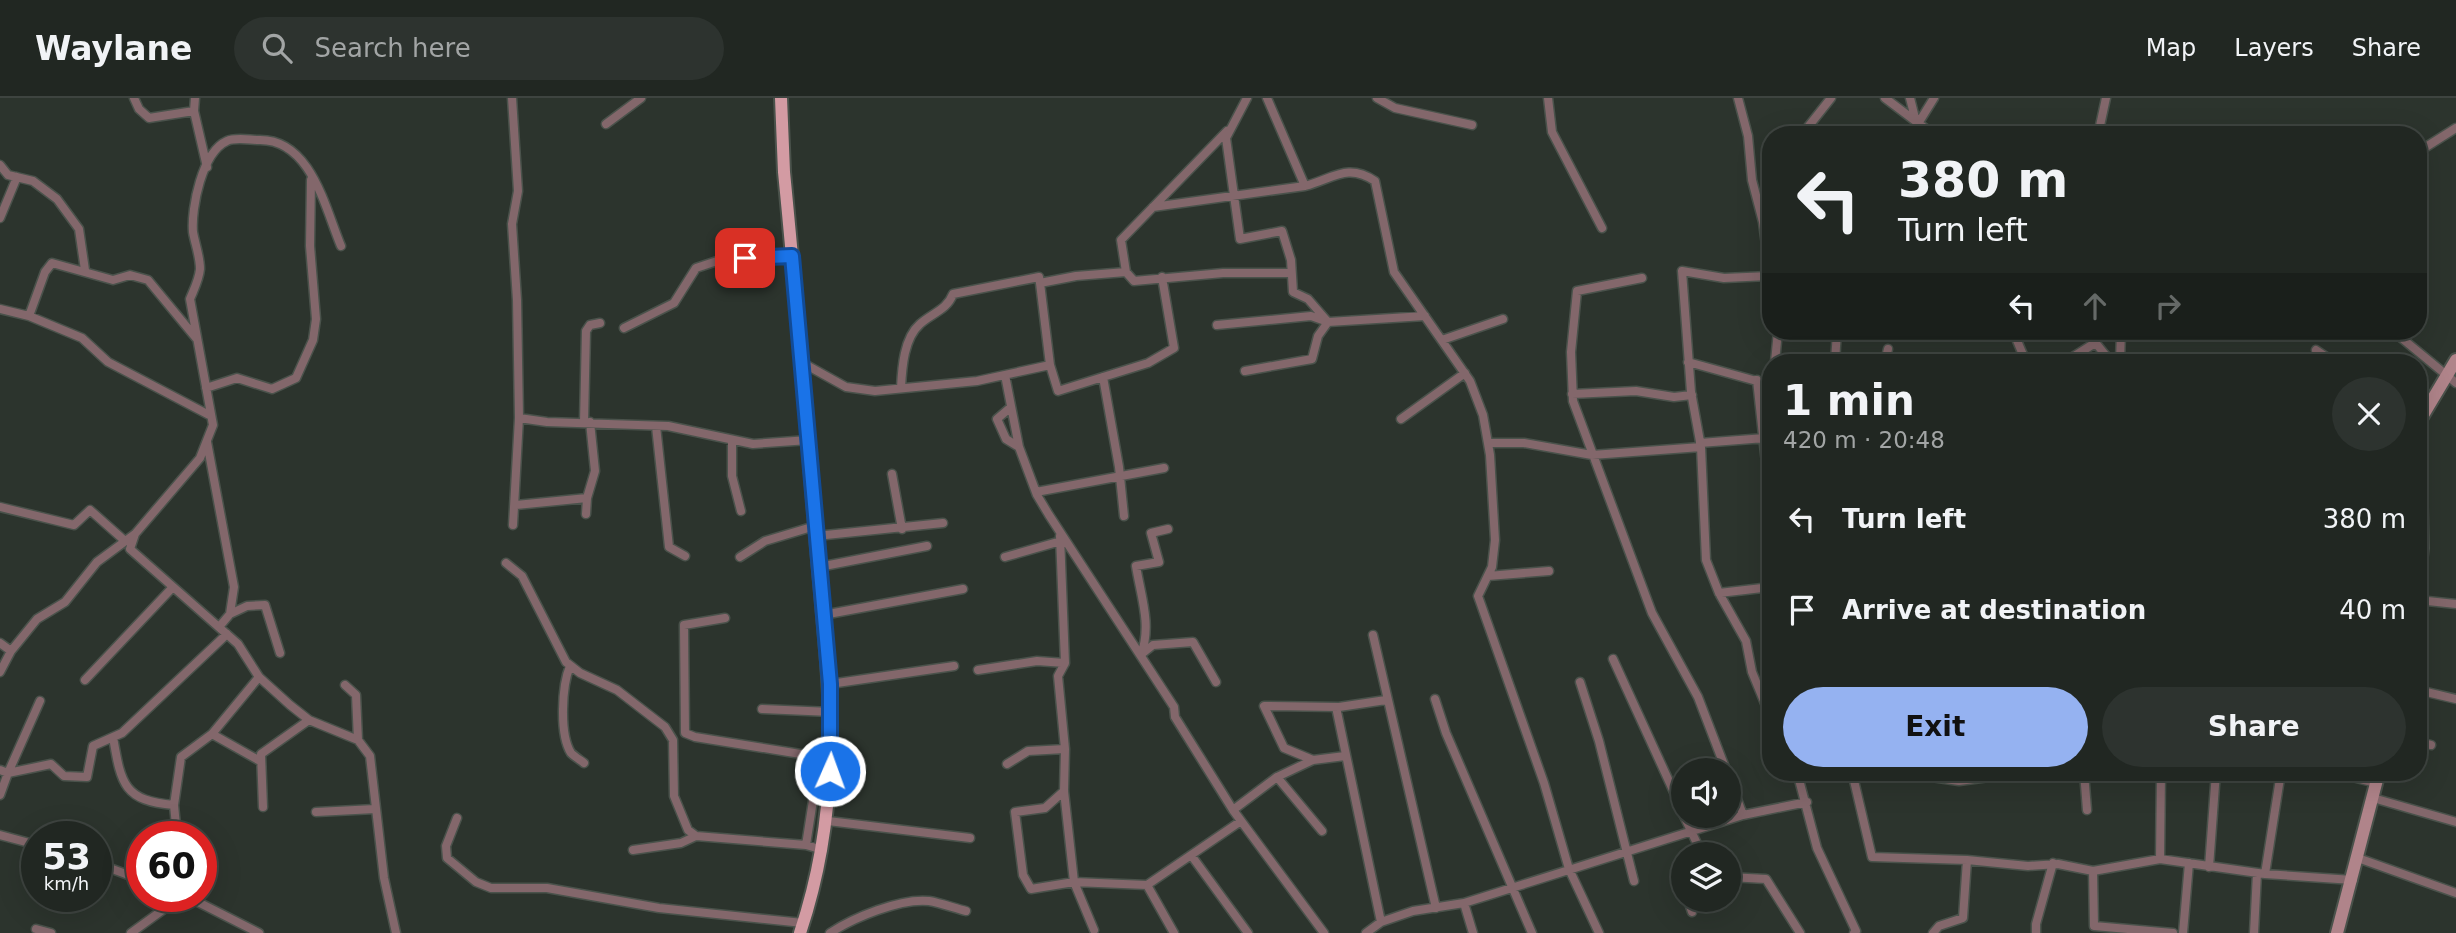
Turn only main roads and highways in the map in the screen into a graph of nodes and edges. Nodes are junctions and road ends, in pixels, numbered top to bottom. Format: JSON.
{"nodes":[{"id":1,"x":781,"y":98,"type":"edge"},
{"id":2,"x":801,"y":928,"type":"edge"}],
"edges":[{"from":1,"to":2,"type":"main road"}]}
